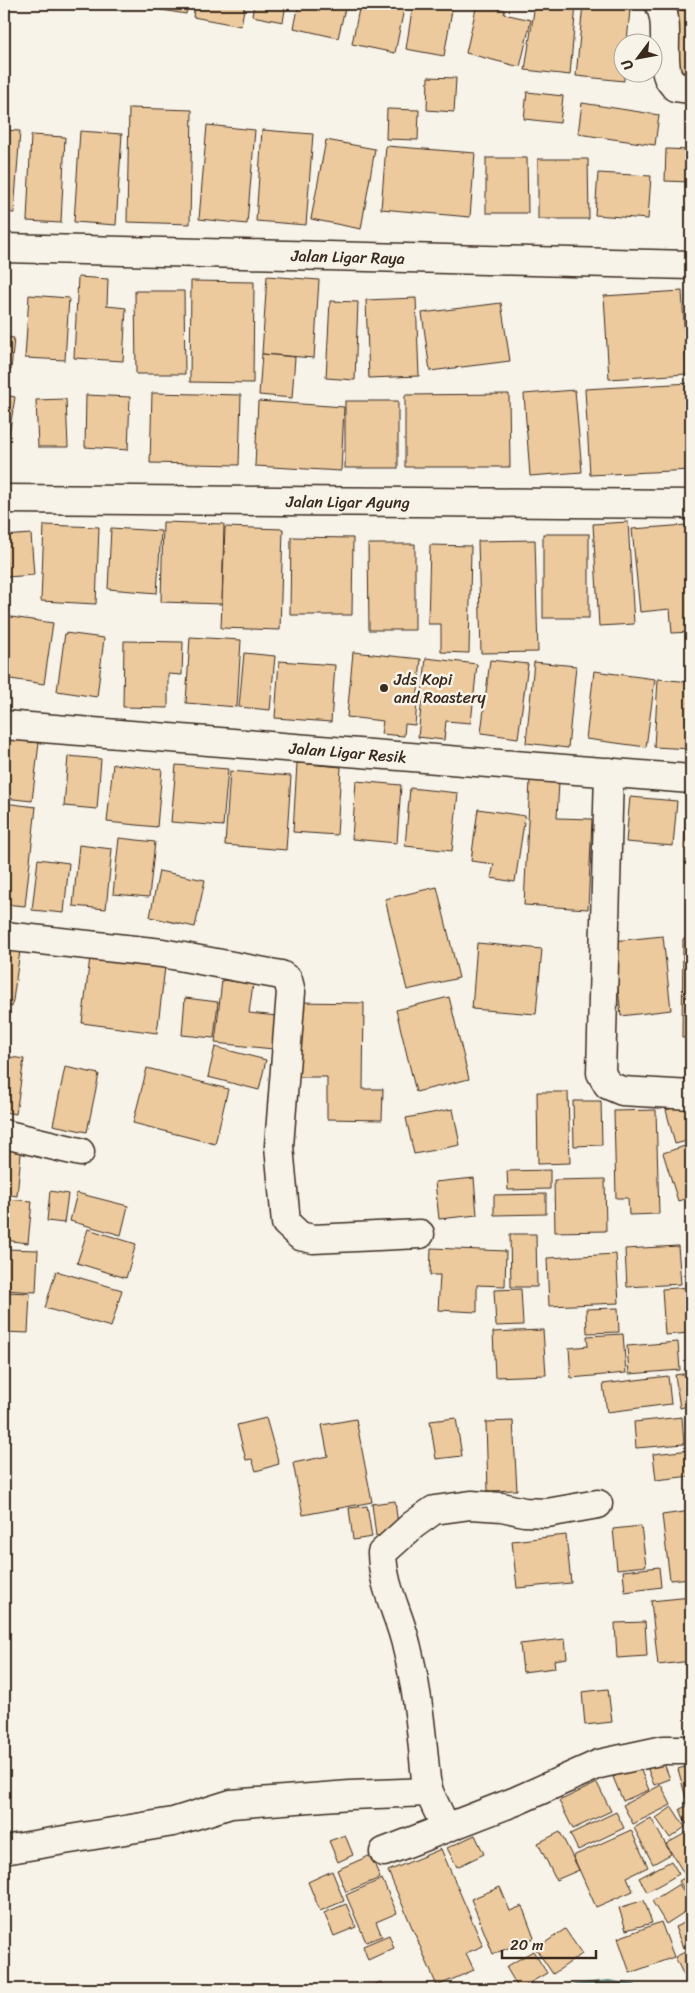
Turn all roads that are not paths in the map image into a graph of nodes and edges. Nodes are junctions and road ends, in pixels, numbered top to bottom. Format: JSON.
{"nodes":[{"id":1,"x":659,"y":4,"type":"edge"},
{"id":2,"x":691,"y":89,"type":"edge"},
{"id":3,"x":4,"y":248,"type":"edge"},
{"id":4,"x":691,"y":266,"type":"edge"},
{"id":5,"x":4,"y":499,"type":"edge"},
{"id":6,"x":691,"y":504,"type":"edge"},
{"id":7,"x":4,"y":725,"type":"edge"},
{"id":8,"x":609,"y":772,"type":"junction"},
{"id":9,"x":691,"y":779,"type":"edge"},
{"id":10,"x":4,"y":936,"type":"edge"},
{"id":11,"x":691,"y":1094,"type":"edge"},
{"id":12,"x":4,"y":1134,"type":"edge"},
{"id":13,"x":80,"y":1152,"type":"dead end"},
{"id":14,"x":420,"y":1234,"type":"dead end"},
{"id":15,"x":598,"y":1504,"type":"dead end"},
{"id":16,"x":691,"y":1750,"type":"edge"},
{"id":17,"x":429,"y":1792,"type":"junction"},
{"id":18,"x":446,"y":1828,"type":"junction"},
{"id":19,"x":4,"y":1850,"type":"edge"},
{"id":20,"x":384,"y":1852,"type":"dead end"}],
"edges":[{"from":1,"to":2,"type":"street"},
{"from":3,"to":4,"type":"street","name":"Jalan Ligar Raya"},
{"from":5,"to":6,"type":"street","name":"Jalan Ligar Agung"},
{"from":7,"to":8,"type":"street","name":"Jalan Ligar Resik"},
{"from":8,"to":9,"type":"street","name":"Jalan Ligar Resik"},
{"from":8,"to":11,"type":"street"},
{"from":10,"to":14,"type":"street"},
{"from":12,"to":13,"type":"street"},
{"from":15,"to":17,"type":"street"},
{"from":16,"to":18,"type":"street"},
{"from":17,"to":18,"type":"street"},
{"from":17,"to":19,"type":"street"},
{"from":18,"to":20,"type":"street"}]}
